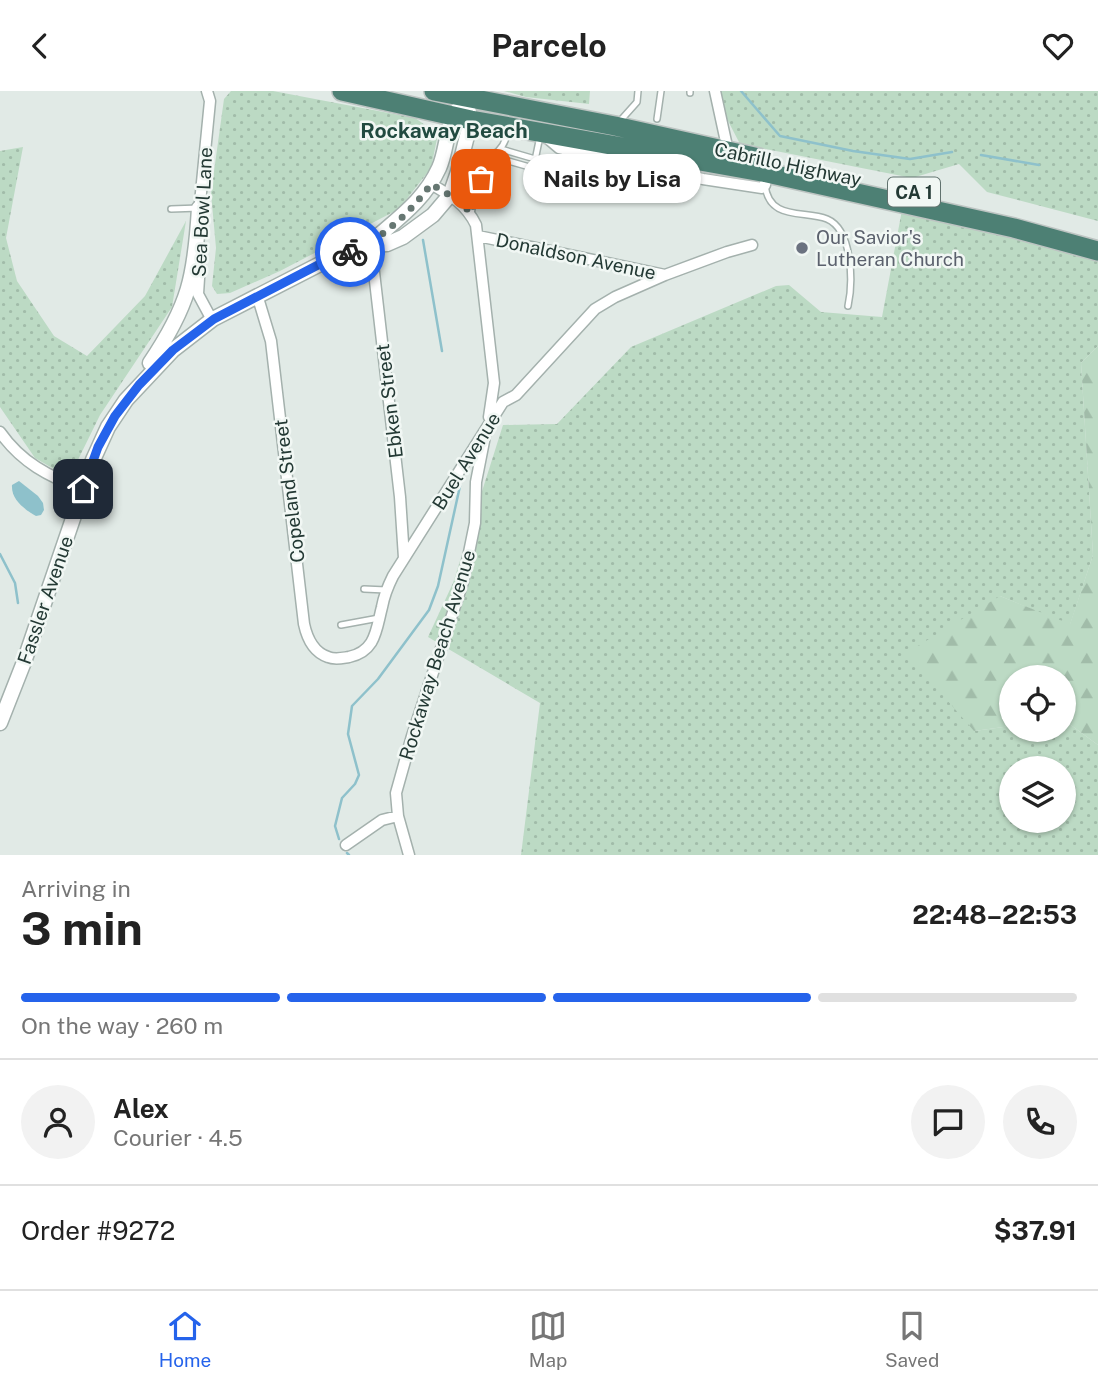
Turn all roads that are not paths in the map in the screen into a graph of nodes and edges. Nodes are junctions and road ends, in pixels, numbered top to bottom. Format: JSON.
{"nodes":[{"id":1,"x":342,"y":91,"type":"edge"},
{"id":2,"x":434,"y":91,"type":"edge"},
{"id":3,"x":638,"y":91,"type":"edge"},
{"id":4,"x":661,"y":91,"type":"edge"},
{"id":5,"x":715,"y":91,"type":"edge"},
{"id":6,"x":211,"y":94,"type":"edge"},
{"id":7,"x":465,"y":94,"type":"edge"},
{"id":8,"x":462,"y":118,"type":"junction"},
{"id":9,"x":657,"y":119,"type":"dead end"},
{"id":10,"x":615,"y":126,"type":"junction"},
{"id":11,"x":508,"y":127,"type":"junction"},
{"id":12,"x":541,"y":132,"type":"junction"},
{"id":13,"x":501,"y":149,"type":"junction"},
{"id":14,"x":728,"y":151,"type":"junction"},
{"id":15,"x":575,"y":152,"type":"junction"},
{"id":16,"x":491,"y":156,"type":"junction"},
{"id":17,"x":462,"y":158,"type":"junction"},
{"id":18,"x":535,"y":159,"type":"junction"},
{"id":19,"x":481,"y":179,"type":"dead end"},
{"id":20,"x":766,"y":179,"type":"junction"},
{"id":21,"x":570,"y":181,"type":"dead end"},
{"id":22,"x":431,"y":184,"type":"junction"},
{"id":23,"x":450,"y":195,"type":"junction"},
{"id":24,"x":199,"y":208,"type":"junction"},
{"id":25,"x":172,"y":209,"type":"dead end"},
{"id":26,"x":471,"y":213,"type":"junction"},
{"id":27,"x":478,"y":236,"type":"junction"},
{"id":28,"x":1098,"y":237,"type":"edge"},
{"id":29,"x":368,"y":245,"type":"junction"},
{"id":30,"x":752,"y":245,"type":"dead end"},
{"id":31,"x":1098,"y":251,"type":"edge"},
{"id":32,"x":664,"y":275,"type":"junction"},
{"id":33,"x":258,"y":298,"type":"junction"},
{"id":34,"x":848,"y":306,"type":"dead end"},
{"id":35,"x":212,"y":320,"type":"junction"},
{"id":36,"x":126,"y":400,"type":"junction"},
{"id":37,"x":486,"y":429,"type":"junction"},
{"id":38,"x":0,"y":432,"type":"edge"},
{"id":39,"x":455,"y":478,"type":"junction"},
{"id":40,"x":476,"y":482,"type":"junction"},
{"id":41,"x":83,"y":489,"type":"junction"},
{"id":42,"x":404,"y":558,"type":"junction"},
{"id":43,"x":364,"y":589,"type":"dead end"},
{"id":44,"x":386,"y":590,"type":"junction"},
{"id":45,"x":379,"y":618,"type":"junction"},
{"id":46,"x":341,"y":625,"type":"dead end"},
{"id":47,"x":347,"y":657,"type":"joint"},
{"id":48,"x":0,"y":723,"type":"edge"},
{"id":49,"x":398,"y":816,"type":"junction"},
{"id":50,"x":346,"y":845,"type":"dead end"},
{"id":51,"x":409,"y":855,"type":"edge"}],
"edges":[{"from":1,"to":8,"type":"highway","name":"Cabrillo Highway","number":"CA 1"},
{"from":2,"to":7,"type":"highway","name":"Cabrillo Highway","number":"CA 1"},
{"from":3,"to":10,"type":"lane"},
{"from":4,"to":9,"type":"lane"},
{"from":5,"to":14,"type":"street"},
{"from":6,"to":24,"type":"street","name":"Sea Bowl Lane"},
{"from":7,"to":8,"type":"street","name":"Fassler Avenue"},
{"from":7,"to":10,"type":"highway","name":"Cabrillo Highway","number":"CA 1"},
{"from":8,"to":11,"type":"highway","name":"Cabrillo Highway","number":"CA 1"},
{"from":8,"to":17,"type":"street","name":"Fassler Avenue"},
{"from":8,"to":22,"type":"street","name":"Fassler Avenue"},
{"from":10,"to":14,"type":"highway","name":"Cabrillo Highway","number":"CA 1"},
{"from":11,"to":12,"type":"highway","name":"Cabrillo Highway","number":"CA 1"},
{"from":11,"to":13,"type":"lane"},
{"from":12,"to":15,"type":"street"},
{"from":12,"to":18,"type":"lane"},
{"from":12,"to":20,"type":"highway","name":"Cabrillo Highway","number":"CA 1"},
{"from":13,"to":16,"type":"lane"},
{"from":13,"to":18,"type":"lane"},
{"from":14,"to":28,"type":"highway","name":"Cabrillo Highway","number":"CA 1"},
{"from":15,"to":20,"type":"street"},
{"from":15,"to":21,"type":"lane"},
{"from":16,"to":17,"type":"lane"},
{"from":16,"to":18,"type":"lane"},
{"from":17,"to":23,"type":"street","name":"Fassler Avenue"},
{"from":19,"to":26,"type":"lane"},
{"from":20,"to":31,"type":"highway","name":"Cabrillo Highway","number":"CA 1"},
{"from":20,"to":34,"type":"lane"},
{"from":22,"to":23,"type":"street"},
{"from":22,"to":29,"type":"street","name":"Fassler Avenue"},
{"from":23,"to":26,"type":"street"},
{"from":23,"to":29,"type":"street","name":"Fassler Avenue"},
{"from":24,"to":25,"type":"lane"},
{"from":24,"to":35,"type":"street","name":"Sea Bowl Lane"},
{"from":24,"to":36,"type":"street"},
{"from":26,"to":27,"type":"street","name":"Rockaway Beach Avenue"},
{"from":27,"to":32,"type":"street","name":"Donaldson Avenue"},
{"from":27,"to":37,"type":"street","name":"Rockaway Beach Avenue"},
{"from":29,"to":33,"type":"street","name":"Fassler Avenue"},
{"from":29,"to":42,"type":"street","name":"Ebken Street"},
{"from":30,"to":32,"type":"street","name":"Donaldson Avenue"},
{"from":32,"to":37,"type":"street","name":"Buel Avenue"},
{"from":33,"to":35,"type":"street","name":"Fassler Avenue"},
{"from":33,"to":47,"type":"street","name":"Copeland Street"},
{"from":35,"to":36,"type":"street","name":"Fassler Avenue"},
{"from":36,"to":41,"type":"street","name":"Fassler Avenue"},
{"from":37,"to":39,"type":"street","name":"Buel Avenue"},
{"from":37,"to":40,"type":"street","name":"Rockaway Beach Avenue"},
{"from":38,"to":41,"type":"street"},
{"from":39,"to":40,"type":"street"},
{"from":39,"to":42,"type":"street","name":"Buel Avenue"},
{"from":40,"to":49,"type":"street","name":"Rockaway Beach Avenue"},
{"from":41,"to":48,"type":"street","name":"Fassler Avenue"},
{"from":42,"to":44,"type":"street","name":"Buel Avenue"},
{"from":43,"to":44,"type":"lane"},
{"from":44,"to":45,"type":"street","name":"Buel Avenue"},
{"from":45,"to":46,"type":"lane"},
{"from":45,"to":47,"type":"street","name":"Buel Avenue"},
{"from":49,"to":50,"type":"street"},
{"from":49,"to":51,"type":"street","name":"Rockaway Beach Avenue"}]}
